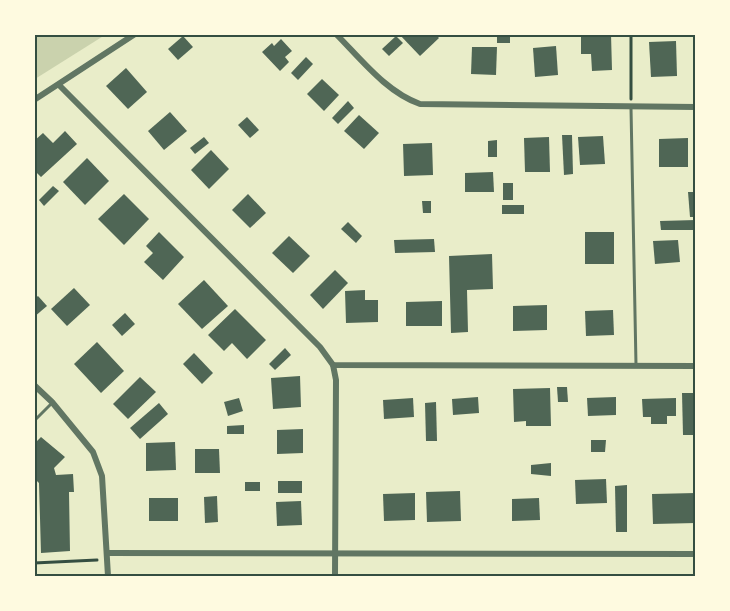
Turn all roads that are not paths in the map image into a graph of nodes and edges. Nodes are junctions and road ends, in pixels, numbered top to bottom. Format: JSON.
{"nodes":[{"id":1,"x":135,"y":34,"type":"edge"},
{"id":2,"x":336,"y":34,"type":"edge"},
{"id":3,"x":59,"y":85,"type":"junction"},
{"id":4,"x":34,"y":100,"type":"edge"},
{"id":5,"x":631,"y":106,"type":"junction"},
{"id":6,"x":696,"y":107,"type":"edge"},
{"id":7,"x":333,"y":365,"type":"junction"},
{"id":8,"x":636,"y":365,"type":"junction"},
{"id":9,"x":696,"y":366,"type":"edge"},
{"id":10,"x":34,"y":385,"type":"edge"},
{"id":11,"x":52,"y":402,"type":"junction"},
{"id":12,"x":34,"y":421,"type":"edge"},
{"id":13,"x":334,"y":553,"type":"junction"},
{"id":14,"x":696,"y":554,"type":"edge"},
{"id":15,"x":108,"y":556,"type":"junction"},
{"id":16,"x":108,"y":576,"type":"edge"},
{"id":17,"x":334,"y":576,"type":"edge"}],
"edges":[{"from":1,"to":3,"type":"street"},
{"from":2,"to":5,"type":"street"},
{"from":3,"to":4,"type":"street"},
{"from":3,"to":7,"type":"street"},
{"from":5,"to":6,"type":"street"},
{"from":5,"to":8,"type":"lane"},
{"from":7,"to":8,"type":"street"},
{"from":7,"to":13,"type":"street"},
{"from":8,"to":9,"type":"street"},
{"from":10,"to":11,"type":"street"},
{"from":11,"to":12,"type":"lane"},
{"from":11,"to":15,"type":"street"},
{"from":13,"to":14,"type":"street"},
{"from":13,"to":15,"type":"street"},
{"from":13,"to":17,"type":"street"},
{"from":15,"to":16,"type":"street"}]}
